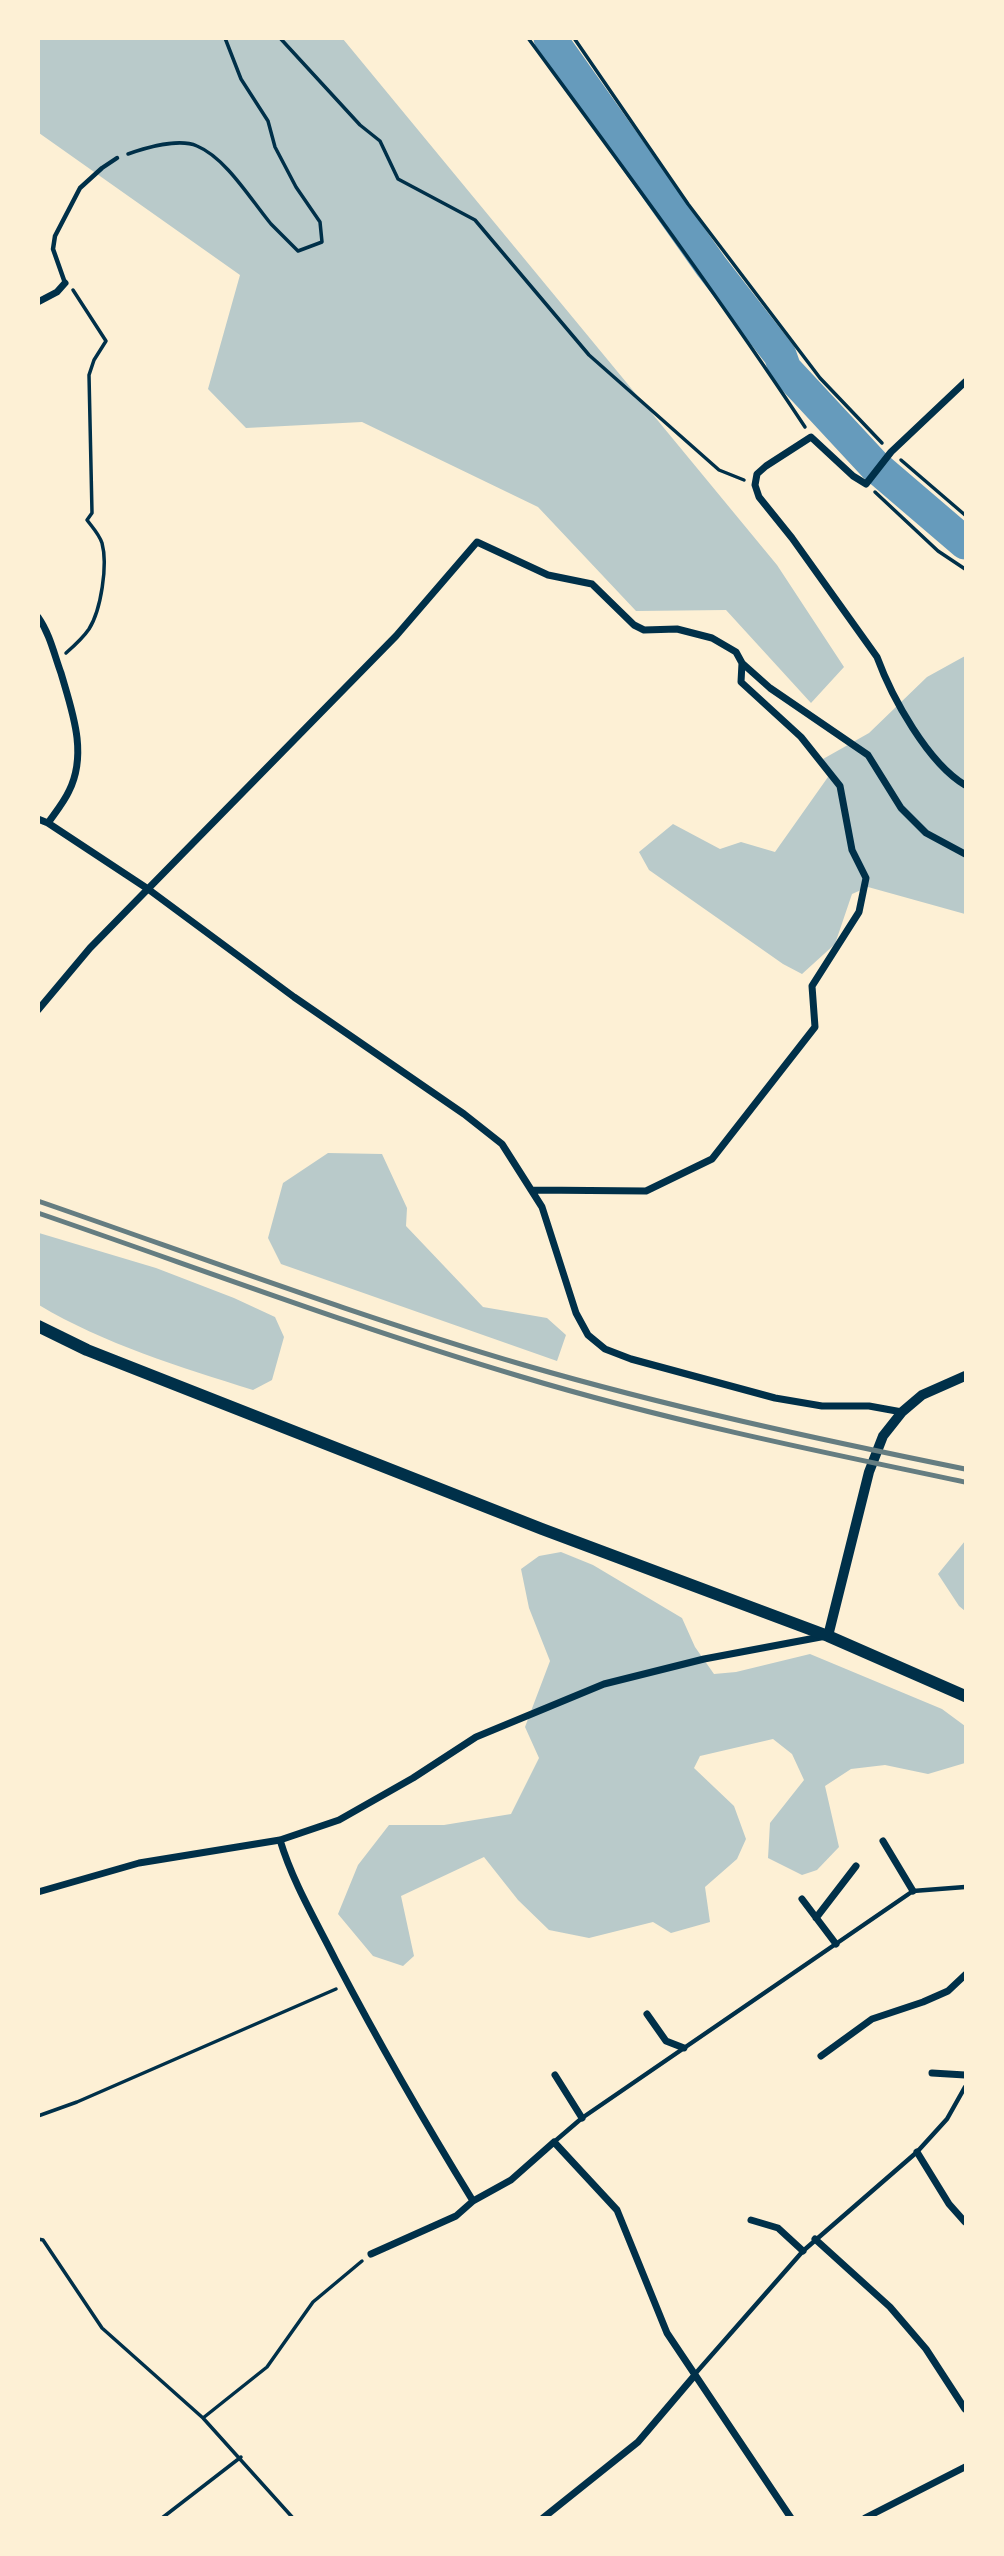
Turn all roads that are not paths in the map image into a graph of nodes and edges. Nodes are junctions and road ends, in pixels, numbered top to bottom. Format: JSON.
{"nodes":[{"id":1,"x":117,"y":158,"type":"road end"},
{"id":2,"x":65,"y":283,"type":"joint"},
{"id":3,"x":38,"y":302,"type":"edge"},
{"id":4,"x":965,"y":382,"type":"edge"},
{"id":5,"x":38,"y":617,"type":"edge"},
{"id":6,"x":742,"y":663,"type":"junction"},
{"id":7,"x":965,"y":785,"type":"edge"},
{"id":8,"x":38,"y":819,"type":"edge"},
{"id":9,"x":48,"y":823,"type":"junction"},
{"id":10,"x":965,"y":854,"type":"edge"},
{"id":11,"x":148,"y":889,"type":"junction"},
{"id":12,"x":38,"y":1010,"type":"edge"},
{"id":13,"x":533,"y":1190,"type":"junction"},
{"id":14,"x":38,"y":1326,"type":"edge"},
{"id":15,"x":965,"y":1376,"type":"edge"},
{"id":16,"x":902,"y":1412,"type":"junction"},
{"id":17,"x":828,"y":1636,"type":"junction"},
{"id":18,"x":965,"y":1696,"type":"edge"},
{"id":19,"x":281,"y":1840,"type":"junction"},
{"id":20,"x":883,"y":1841,"type":"dead end"},
{"id":21,"x":856,"y":1866,"type":"dead end"},
{"id":22,"x":965,"y":1887,"type":"edge"},
{"id":23,"x":913,"y":1891,"type":"junction"},
{"id":24,"x":38,"y":1892,"type":"edge"},
{"id":25,"x":802,"y":1899,"type":"dead end"},
{"id":26,"x":816,"y":1918,"type":"junction"},
{"id":27,"x":836,"y":1944,"type":"junction"},
{"id":28,"x":965,"y":1975,"type":"edge"},
{"id":29,"x":647,"y":2014,"type":"dead end"},
{"id":30,"x":684,"y":2048,"type":"junction"},
{"id":31,"x":821,"y":2056,"type":"dead end"},
{"id":32,"x":932,"y":2073,"type":"dead end"},
{"id":33,"x":555,"y":2074,"type":"dead end"},
{"id":34,"x":965,"y":2075,"type":"edge"},
{"id":35,"x":965,"y":2087,"type":"edge"},
{"id":36,"x":583,"y":2118,"type":"junction"},
{"id":37,"x":554,"y":2142,"type":"junction"},
{"id":38,"x":917,"y":2152,"type":"junction"},
{"id":39,"x":473,"y":2202,"type":"junction"},
{"id":40,"x":751,"y":2220,"type":"dead end"},
{"id":41,"x":965,"y":2222,"type":"edge"},
{"id":42,"x":816,"y":2239,"type":"junction"},
{"id":43,"x":803,"y":2251,"type":"junction"},
{"id":44,"x":371,"y":2254,"type":"road end"},
{"id":45,"x":695,"y":2375,"type":"junction"},
{"id":46,"x":965,"y":2409,"type":"edge"},
{"id":47,"x":965,"y":2467,"type":"edge"},
{"id":48,"x":543,"y":2518,"type":"edge"},
{"id":49,"x":791,"y":2518,"type":"edge"},
{"id":50,"x":865,"y":2518,"type":"edge"}],
"edges":[{"from":1,"to":2,"type":"lane"},
{"from":2,"to":3,"type":"street"},
{"from":4,"to":7,"type":"street"},
{"from":5,"to":9,"type":"street"},
{"from":6,"to":10,"type":"street"},
{"from":6,"to":11,"type":"street"},
{"from":6,"to":13,"type":"street"},
{"from":8,"to":9,"type":"street"},
{"from":9,"to":11,"type":"street"},
{"from":11,"to":12,"type":"street"},
{"from":11,"to":13,"type":"street"},
{"from":13,"to":16,"type":"street"},
{"from":14,"to":17,"type":"main road"},
{"from":15,"to":16,"type":"street"},
{"from":16,"to":17,"type":"street"},
{"from":17,"to":18,"type":"main road"},
{"from":17,"to":19,"type":"street"},
{"from":19,"to":24,"type":"street"},
{"from":19,"to":39,"type":"street"},
{"from":20,"to":23,"type":"street"},
{"from":21,"to":26,"type":"street"},
{"from":22,"to":23,"type":"lane"},
{"from":23,"to":27,"type":"lane"},
{"from":25,"to":26,"type":"street"},
{"from":26,"to":27,"type":"street"},
{"from":27,"to":30,"type":"lane"},
{"from":28,"to":31,"type":"street"},
{"from":29,"to":30,"type":"street"},
{"from":30,"to":36,"type":"lane"},
{"from":32,"to":34,"type":"street"},
{"from":33,"to":36,"type":"street"},
{"from":35,"to":38,"type":"lane"},
{"from":36,"to":37,"type":"lane"},
{"from":37,"to":39,"type":"street"},
{"from":37,"to":45,"type":"street"},
{"from":38,"to":41,"type":"street"},
{"from":38,"to":42,"type":"lane"},
{"from":39,"to":44,"type":"street"},
{"from":40,"to":43,"type":"street"},
{"from":42,"to":43,"type":"lane"},
{"from":42,"to":46,"type":"street"},
{"from":43,"to":45,"type":"lane"},
{"from":45,"to":48,"type":"street"},
{"from":45,"to":49,"type":"street"},
{"from":47,"to":50,"type":"street"}]}
